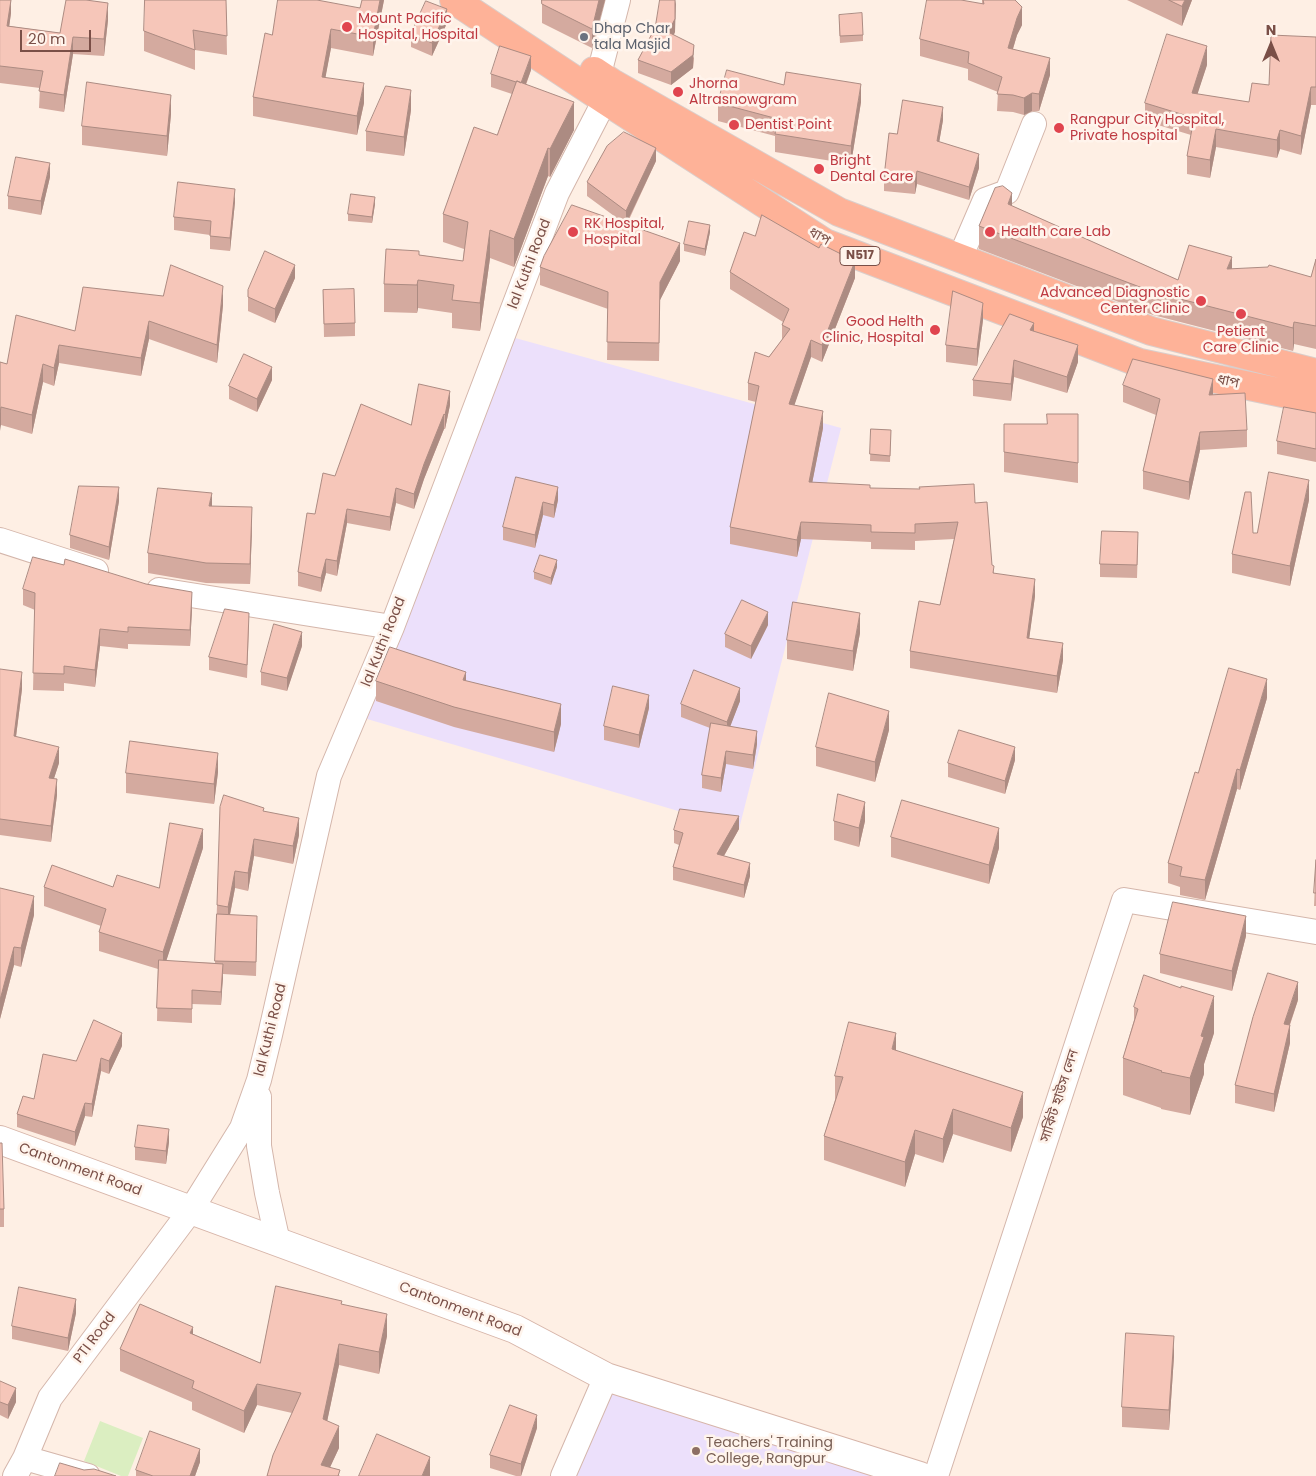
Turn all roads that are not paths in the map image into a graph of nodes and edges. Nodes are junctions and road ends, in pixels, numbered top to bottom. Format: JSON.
{"nodes":[{"id":1,"x":454,"y":0,"type":"edge"},
{"id":2,"x":487,"y":0,"type":"edge"},
{"id":3,"x":618,"y":0,"type":"edge"},
{"id":4,"x":605,"y":86,"type":"junction"},
{"id":5,"x":1034,"y":124,"type":"dead end"},
{"id":6,"x":960,"y":258,"type":"junction"},
{"id":7,"x":1316,"y":373,"type":"edge"},
{"id":8,"x":1316,"y":400,"type":"edge"},
{"id":9,"x":0,"y":540,"type":"edge"},
{"id":10,"x":112,"y":576,"type":"edge"},
{"id":11,"x":140,"y":585,"type":"edge"},
{"id":12,"x":392,"y":627,"type":"junction"},
{"id":13,"x":1316,"y":932,"type":"edge"},
{"id":14,"x":259,"y":1080,"type":"junction"},
{"id":15,"x":0,"y":1140,"type":"edge"},
{"id":16,"x":191,"y":1210,"type":"junction"},
{"id":17,"x":278,"y":1242,"type":"junction"},
{"id":18,"x":606,"y":1377,"type":"junction"},
{"id":19,"x":20,"y":1467,"type":"edge"},
{"id":20,"x":88,"y":1476,"type":"edge"},
{"id":21,"x":563,"y":1476,"type":"edge"},
{"id":22,"x":920,"y":1476,"type":"edge"},
{"id":23,"x":936,"y":1476,"type":"edge"}],
"edges":[{"from":1,"to":4,"type":"highway","name":"ধাপ","number":"N517"},
{"from":2,"to":4,"type":"highway","name":"ধাপ","number":"N517"},
{"from":3,"to":4,"type":"street","name":"lal Kuthi Road"},
{"from":4,"to":6,"type":"highway","name":"ধাপ","number":"N517"},
{"from":4,"to":8,"type":"highway","name":"ধাপ","number":"N517"},
{"from":4,"to":12,"type":"street","name":"lal Kuthi Road"},
{"from":5,"to":6,"type":"street"},
{"from":6,"to":7,"type":"highway","name":"ধাপ","number":"N517"},
{"from":9,"to":10,"type":"street"},
{"from":11,"to":12,"type":"street"},
{"from":12,"to":14,"type":"street","name":"lal Kuthi Road"},
{"from":13,"to":23,"type":"street","name":"সার্কিট হাউস লেন"},
{"from":14,"to":16,"type":"street","name":"lal Kuthi Road"},
{"from":14,"to":17,"type":"street"},
{"from":15,"to":16,"type":"main road","name":"Cantonment Road"},
{"from":16,"to":17,"type":"main road","name":"Cantonment Road"},
{"from":16,"to":19,"type":"street","name":"PTI Road"},
{"from":17,"to":18,"type":"main road","name":"Cantonment Road"},
{"from":18,"to":21,"type":"street"},
{"from":18,"to":22,"type":"main road","name":"Cantonment Road"},
{"from":19,"to":20,"type":"street"}]}
